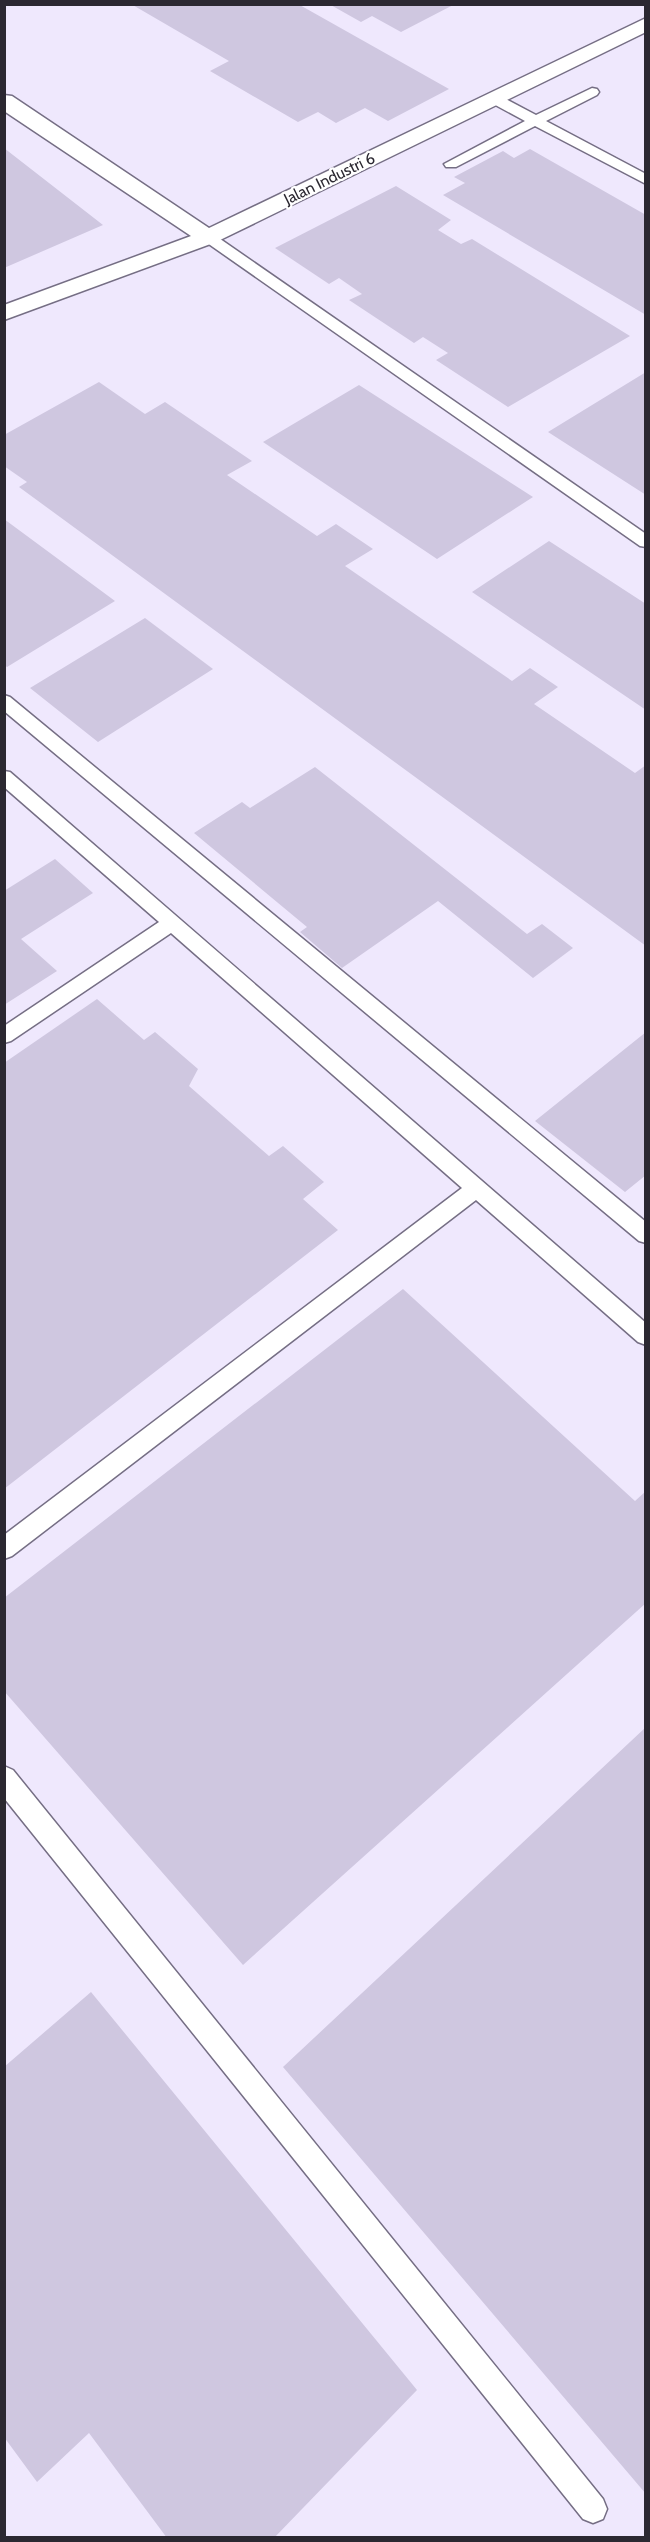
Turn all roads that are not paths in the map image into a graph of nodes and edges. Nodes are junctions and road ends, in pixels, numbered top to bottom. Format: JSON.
{"nodes":[{"id":1,"x":645,"y":24,"type":"edge"},
{"id":2,"x":592,"y":92,"type":"dead end"},
{"id":3,"x":493,"y":98,"type":"junction"},
{"id":4,"x":4,"y":101,"type":"edge"},
{"id":5,"x":536,"y":121,"type":"junction"},
{"id":6,"x":451,"y":164,"type":"dead end"},
{"id":7,"x":645,"y":180,"type":"edge"},
{"id":8,"x":208,"y":237,"type":"junction"},
{"id":9,"x":4,"y":313,"type":"edge"},
{"id":10,"x":645,"y":542,"type":"edge"},
{"id":11,"x":4,"y":701,"type":"edge"},
{"id":12,"x":4,"y":777,"type":"edge"},
{"id":13,"x":172,"y":923,"type":"junction"},
{"id":14,"x":4,"y":1036,"type":"edge"},
{"id":15,"x":476,"y":1189,"type":"junction"},
{"id":16,"x":645,"y":1234,"type":"edge"},
{"id":17,"x":645,"y":1336,"type":"edge"},
{"id":18,"x":4,"y":1549,"type":"edge"},
{"id":19,"x":4,"y":1778,"type":"edge"},
{"id":20,"x":593,"y":2509,"type":"dead end"}],
"edges":[{"from":1,"to":3,"type":"street","name":"Jalan Industri 6"},
{"from":2,"to":5,"type":"lane"},
{"from":3,"to":5,"type":"lane"},
{"from":3,"to":8,"type":"street","name":"Jalan Industri 6"},
{"from":4,"to":8,"type":"street"},
{"from":5,"to":6,"type":"lane"},
{"from":5,"to":7,"type":"lane"},
{"from":8,"to":9,"type":"street","name":"Jalan Industri 6"},
{"from":8,"to":10,"type":"lane"},
{"from":11,"to":16,"type":"lane"},
{"from":12,"to":13,"type":"lane"},
{"from":13,"to":14,"type":"lane"},
{"from":13,"to":15,"type":"lane"},
{"from":15,"to":17,"type":"lane"},
{"from":15,"to":18,"type":"lane"},
{"from":19,"to":20,"type":"lane"}]}
